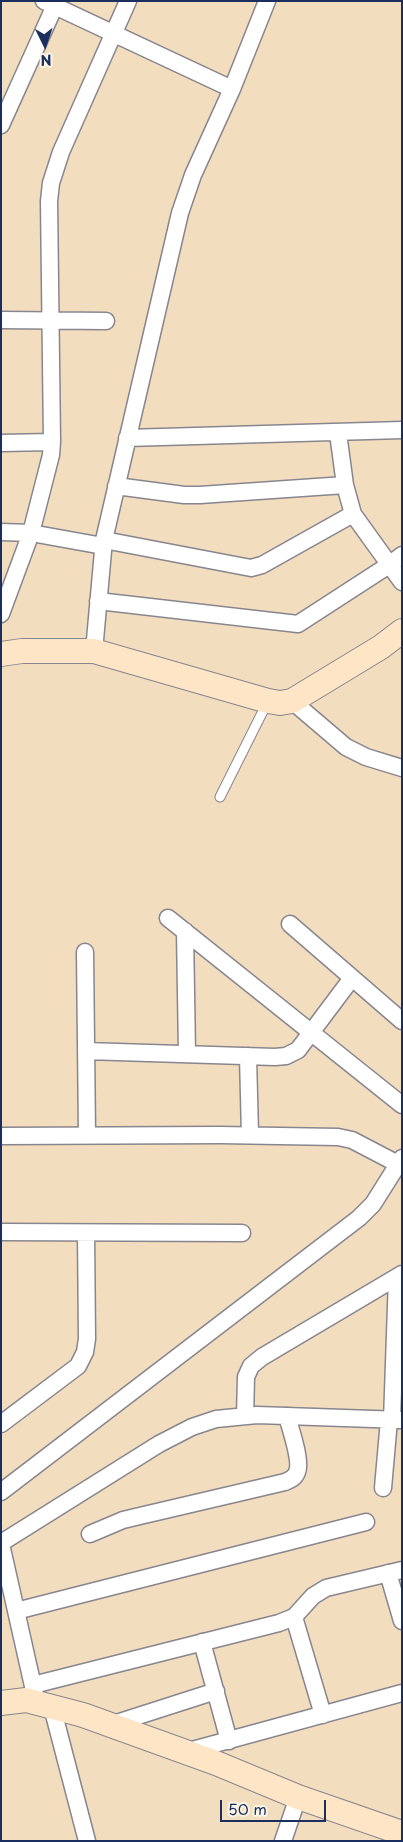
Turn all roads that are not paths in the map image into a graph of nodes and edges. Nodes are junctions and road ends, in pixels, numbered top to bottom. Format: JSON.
{"nodes":[{"id":1,"x":128,"y":1,"type":"edge"},
{"id":2,"x":267,"y":1,"type":"edge"},
{"id":3,"x":52,"y":3,"type":"edge"},
{"id":4,"x":113,"y":32,"type":"junction"},
{"id":5,"x":232,"y":88,"type":"junction"},
{"id":6,"x":1,"y":125,"type":"edge"},
{"id":7,"x":1,"y":320,"type":"edge"},
{"id":8,"x":52,"y":320,"type":"junction"},
{"id":9,"x":106,"y":321,"type":"dead end"},
{"id":10,"x":402,"y":430,"type":"edge"},
{"id":11,"x":338,"y":433,"type":"junction"},
{"id":12,"x":127,"y":438,"type":"junction"},
{"id":13,"x":52,"y":442,"type":"junction"},
{"id":14,"x":1,"y":443,"type":"edge"},
{"id":15,"x":345,"y":485,"type":"junction"},
{"id":16,"x":116,"y":486,"type":"junction"},
{"id":17,"x":353,"y":514,"type":"junction"},
{"id":18,"x":1,"y":532,"type":"edge"},
{"id":19,"x":30,"y":533,"type":"junction"},
{"id":20,"x":103,"y":543,"type":"junction"},
{"id":21,"x":402,"y":555,"type":"edge"},
{"id":22,"x":389,"y":565,"type":"junction"},
{"id":23,"x":402,"y":582,"type":"edge"},
{"id":24,"x":4,"y":593,"type":"edge"},
{"id":25,"x":98,"y":600,"type":"junction"},
{"id":26,"x":1,"y":614,"type":"edge"},
{"id":27,"x":402,"y":631,"type":"edge"},
{"id":28,"x":94,"y":651,"type":"junction"},
{"id":29,"x":1,"y":654,"type":"edge"},
{"id":30,"x":268,"y":701,"type":"junction"},
{"id":31,"x":292,"y":701,"type":"junction"},
{"id":32,"x":402,"y":768,"type":"edge"},
{"id":33,"x":220,"y":797,"type":"dead end"},
{"id":34,"x":168,"y":918,"type":"dead end"},
{"id":35,"x":290,"y":924,"type":"dead end"},
{"id":36,"x":185,"y":931,"type":"junction"},
{"id":37,"x":84,"y":952,"type":"dead end"},
{"id":38,"x":352,"y":978,"type":"junction"},
{"id":39,"x":402,"y":1021,"type":"edge"},
{"id":40,"x":311,"y":1032,"type":"junction"},
{"id":41,"x":86,"y":1051,"type":"junction"},
{"id":42,"x":187,"y":1054,"type":"junction"},
{"id":43,"x":248,"y":1056,"type":"junction"},
{"id":44,"x":402,"y":1105,"type":"edge"},
{"id":45,"x":87,"y":1135,"type":"junction"},
{"id":46,"x":250,"y":1135,"type":"junction"},
{"id":47,"x":1,"y":1136,"type":"edge"},
{"id":48,"x":400,"y":1161,"type":"edge"},
{"id":49,"x":1,"y":1232,"type":"edge"},
{"id":50,"x":86,"y":1232,"type":"junction"},
{"id":51,"x":242,"y":1233,"type":"dead end"},
{"id":52,"x":399,"y":1276,"type":"edge"},
{"id":53,"x":398,"y":1353,"type":"edge"},
{"id":54,"x":245,"y":1416,"type":"junction"},
{"id":55,"x":287,"y":1416,"type":"junction"},
{"id":56,"x":394,"y":1420,"type":"edge"},
{"id":57,"x":1,"y":1424,"type":"edge"},
{"id":58,"x":383,"y":1488,"type":"dead end"},
{"id":59,"x":1,"y":1492,"type":"edge"},
{"id":60,"x":366,"y":1522,"type":"dead end"},
{"id":61,"x":90,"y":1534,"type":"dead end"},
{"id":62,"x":2,"y":1549,"type":"edge"},
{"id":63,"x":395,"y":1572,"type":"edge"},
{"id":64,"x":16,"y":1611,"type":"junction"},
{"id":65,"x":294,"y":1617,"type":"junction"},
{"id":66,"x":402,"y":1622,"type":"edge"},
{"id":67,"x":202,"y":1642,"type":"junction"},
{"id":68,"x":216,"y":1691,"type":"junction"},
{"id":69,"x":402,"y":1693,"type":"edge"},
{"id":70,"x":41,"y":1698,"type":"junction"},
{"id":71,"x":1,"y":1703,"type":"edge"},
{"id":72,"x":323,"y":1715,"type":"junction"},
{"id":73,"x":110,"y":1725,"type":"junction"},
{"id":74,"x":229,"y":1741,"type":"junction"},
{"id":75,"x":185,"y":1752,"type":"junction"},
{"id":76,"x":298,"y":1797,"type":"junction"},
{"id":77,"x":402,"y":1833,"type":"edge"},
{"id":78,"x":87,"y":1841,"type":"edge"},
{"id":79,"x":284,"y":1841,"type":"edge"}],
"edges":[{"from":1,"to":4,"type":"street"},
{"from":2,"to":5,"type":"street"},
{"from":3,"to":4,"type":"street"},
{"from":3,"to":6,"type":"street"},
{"from":4,"to":5,"type":"street"},
{"from":4,"to":8,"type":"street"},
{"from":5,"to":12,"type":"street"},
{"from":7,"to":8,"type":"street"},
{"from":8,"to":9,"type":"street"},
{"from":8,"to":13,"type":"street"},
{"from":10,"to":11,"type":"street"},
{"from":11,"to":12,"type":"street"},
{"from":11,"to":15,"type":"street"},
{"from":12,"to":16,"type":"street"},
{"from":13,"to":14,"type":"street"},
{"from":13,"to":19,"type":"street"},
{"from":15,"to":16,"type":"street"},
{"from":15,"to":17,"type":"street"},
{"from":16,"to":20,"type":"street"},
{"from":17,"to":20,"type":"street"},
{"from":17,"to":22,"type":"street"},
{"from":18,"to":19,"type":"street"},
{"from":19,"to":20,"type":"street"},
{"from":19,"to":24,"type":"street"},
{"from":20,"to":25,"type":"street"},
{"from":21,"to":22,"type":"street"},
{"from":22,"to":23,"type":"street"},
{"from":22,"to":25,"type":"street"},
{"from":24,"to":26,"type":"street"},
{"from":25,"to":28,"type":"street"},
{"from":27,"to":31,"type":"street"},
{"from":28,"to":29,"type":"street"},
{"from":28,"to":30,"type":"street"},
{"from":30,"to":31,"type":"street"},
{"from":30,"to":33,"type":"lane"},
{"from":31,"to":32,"type":"street"},
{"from":34,"to":36,"type":"street"},
{"from":35,"to":38,"type":"street"},
{"from":36,"to":40,"type":"street"},
{"from":36,"to":42,"type":"street"},
{"from":37,"to":41,"type":"street"},
{"from":38,"to":39,"type":"street"},
{"from":38,"to":40,"type":"street"},
{"from":40,"to":43,"type":"street"},
{"from":40,"to":44,"type":"street"},
{"from":41,"to":42,"type":"street"},
{"from":41,"to":45,"type":"street"},
{"from":42,"to":43,"type":"street"},
{"from":43,"to":46,"type":"street"},
{"from":45,"to":46,"type":"street"},
{"from":45,"to":47,"type":"street"},
{"from":46,"to":48,"type":"street"},
{"from":48,"to":59,"type":"street"},
{"from":49,"to":50,"type":"street"},
{"from":50,"to":51,"type":"street"},
{"from":50,"to":57,"type":"street"},
{"from":52,"to":53,"type":"street"},
{"from":52,"to":54,"type":"street"},
{"from":53,"to":56,"type":"street"},
{"from":54,"to":55,"type":"street"},
{"from":54,"to":62,"type":"street"},
{"from":55,"to":56,"type":"street"},
{"from":55,"to":61,"type":"street"},
{"from":56,"to":58,"type":"street"},
{"from":60,"to":64,"type":"street"},
{"from":62,"to":64,"type":"street"},
{"from":63,"to":65,"type":"street"},
{"from":63,"to":66,"type":"street"},
{"from":64,"to":70,"type":"street"},
{"from":65,"to":67,"type":"street"},
{"from":65,"to":72,"type":"street"},
{"from":67,"to":68,"type":"street"},
{"from":67,"to":70,"type":"street"},
{"from":68,"to":73,"type":"street"},
{"from":68,"to":74,"type":"street"},
{"from":69,"to":72,"type":"street"},
{"from":70,"to":71,"type":"street"},
{"from":70,"to":73,"type":"street"},
{"from":70,"to":78,"type":"street"},
{"from":72,"to":74,"type":"street"},
{"from":73,"to":75,"type":"street"},
{"from":74,"to":75,"type":"street"},
{"from":75,"to":76,"type":"street"},
{"from":76,"to":77,"type":"street"},
{"from":76,"to":79,"type":"street"}]}
